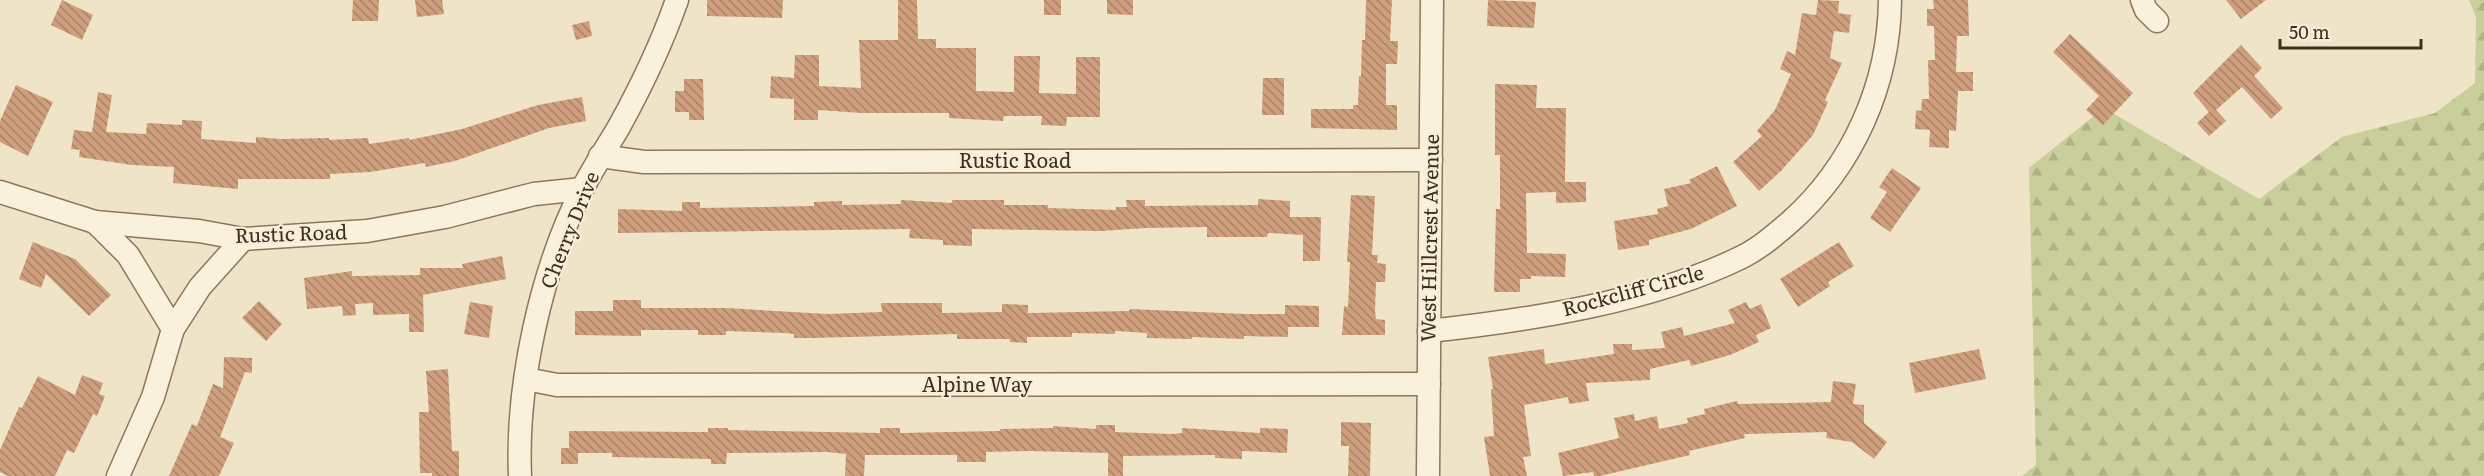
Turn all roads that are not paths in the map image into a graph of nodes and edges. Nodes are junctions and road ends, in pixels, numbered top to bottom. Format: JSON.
{"nodes":[{"id":1,"x":677,"y":0,"type":"edge"},
{"id":2,"x":1432,"y":0,"type":"edge"},
{"id":3,"x":1890,"y":0,"type":"edge"},
{"id":4,"x":2142,"y":0,"type":"edge"},
{"id":5,"x":2157,"y":21,"type":"dead end"},
{"id":6,"x":600,"y":156,"type":"junction"},
{"id":7,"x":1431,"y":160,"type":"junction"},
{"id":8,"x":582,"y":189,"type":"junction"},
{"id":9,"x":0,"y":192,"type":"edge"},
{"id":10,"x":95,"y":222,"type":"junction"},
{"id":11,"x":243,"y":239,"type":"junction"},
{"id":12,"x":173,"y":329,"type":"junction"},
{"id":13,"x":1429,"y":331,"type":"junction"},
{"id":14,"x":526,"y":379,"type":"junction"},
{"id":15,"x":1429,"y":384,"type":"junction"},
{"id":16,"x":118,"y":476,"type":"edge"},
{"id":17,"x":520,"y":476,"type":"edge"},
{"id":18,"x":1428,"y":476,"type":"edge"}],
"edges":[{"from":1,"to":6,"type":"street","name":"Cherry Drive"},
{"from":2,"to":7,"type":"street","name":"West Hillcrest Avenue"},
{"from":3,"to":13,"type":"street","name":"Rockcliff Circle"},
{"from":4,"to":5,"type":"street"},
{"from":6,"to":7,"type":"street","name":"Rustic Road"},
{"from":6,"to":8,"type":"street","name":"Cherry Drive"},
{"from":7,"to":13,"type":"street","name":"West Hillcrest Avenue"},
{"from":8,"to":11,"type":"street","name":"Rustic Road"},
{"from":8,"to":14,"type":"street","name":"Cherry Drive"},
{"from":9,"to":10,"type":"street","name":"Rustic Road"},
{"from":10,"to":11,"type":"street","name":"Rustic Road"},
{"from":10,"to":12,"type":"street"},
{"from":11,"to":12,"type":"street"},
{"from":12,"to":16,"type":"street"},
{"from":13,"to":15,"type":"street","name":"West Hillcrest Avenue"},
{"from":14,"to":15,"type":"street","name":"Alpine Way"},
{"from":14,"to":17,"type":"street","name":"Cherry Drive"},
{"from":15,"to":18,"type":"street","name":"West Hillcrest Avenue"}]}
